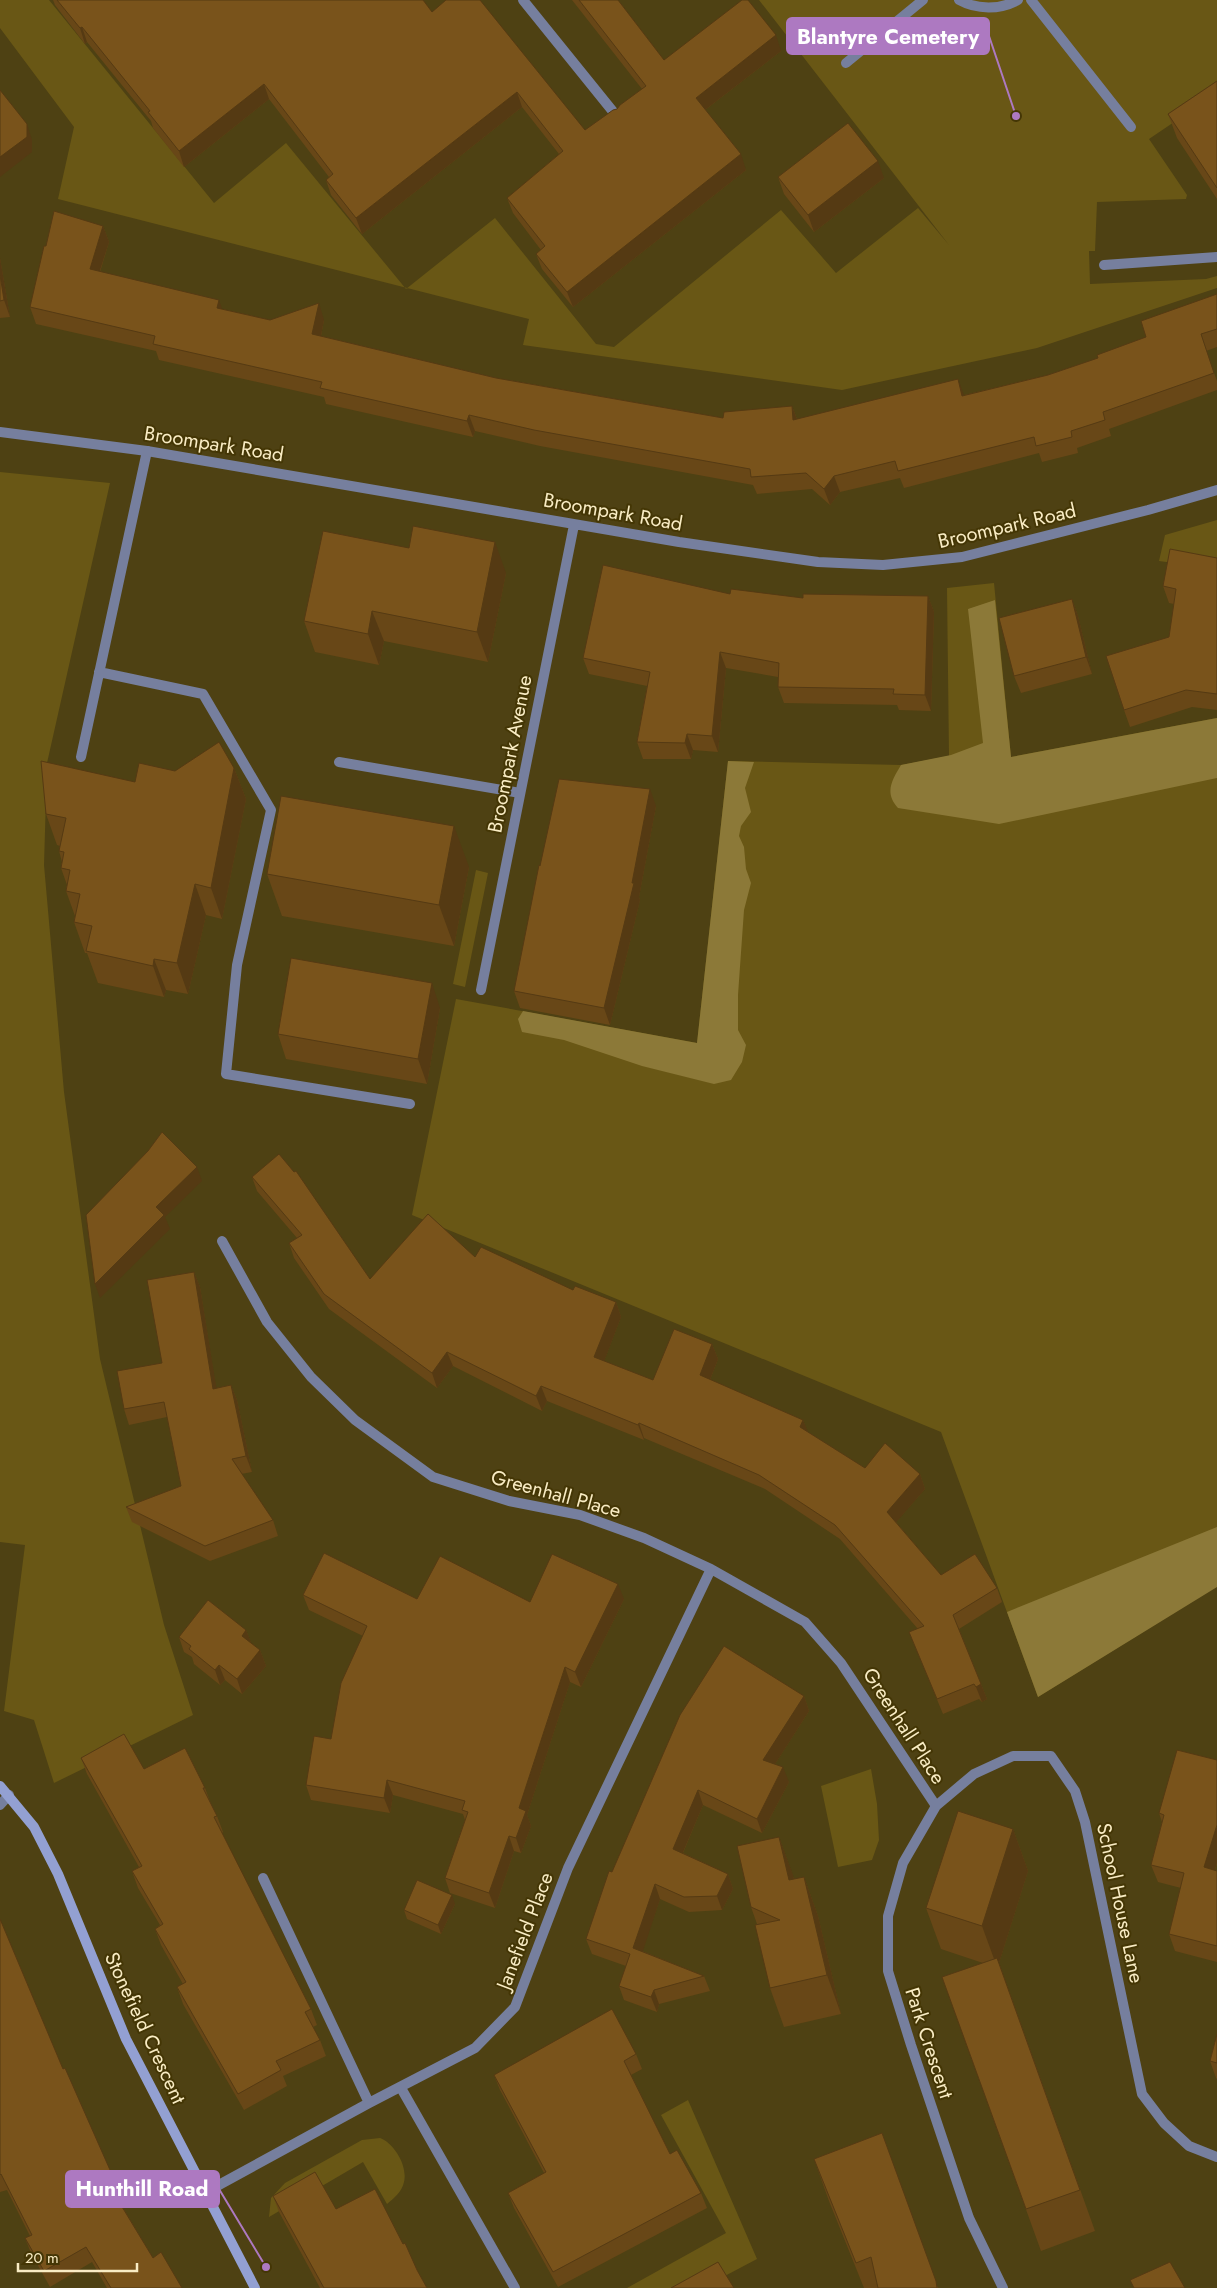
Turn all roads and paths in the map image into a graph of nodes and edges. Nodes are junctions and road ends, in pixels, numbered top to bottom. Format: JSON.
{"nodes":[{"id":1,"x":524,"y":0,"type":"edge"},
{"id":2,"x":923,"y":0,"type":"edge"},
{"id":3,"x":959,"y":0,"type":"edge"},
{"id":4,"x":1018,"y":0,"type":"edge"},
{"id":5,"x":1031,"y":0,"type":"edge"},
{"id":6,"x":846,"y":63,"type":"dead end"},
{"id":7,"x":619,"y":118,"type":"edge"},
{"id":8,"x":1131,"y":127,"type":"dead end"},
{"id":9,"x":1217,"y":257,"type":"edge"},
{"id":10,"x":1104,"y":265,"type":"dead end"},
{"id":11,"x":0,"y":432,"type":"edge"},
{"id":12,"x":147,"y":451,"type":"junction"},
{"id":13,"x":1217,"y":490,"type":"edge"},
{"id":14,"x":574,"y":525,"type":"junction"},
{"id":15,"x":99,"y":672,"type":"junction"},
{"id":16,"x":81,"y":757,"type":"dead end"},
{"id":17,"x":339,"y":762,"type":"dead end"},
{"id":18,"x":520,"y":793,"type":"junction"},
{"id":19,"x":481,"y":990,"type":"dead end"},
{"id":20,"x":410,"y":1104,"type":"dead end"},
{"id":21,"x":222,"y":1241,"type":"dead end"},
{"id":22,"x":711,"y":1569,"type":"junction"},
{"id":23,"x":0,"y":1786,"type":"edge"},
{"id":24,"x":9,"y":1795,"type":"junction"},
{"id":25,"x":0,"y":1805,"type":"edge"},
{"id":26,"x":936,"y":1806,"type":"junction"},
{"id":27,"x":263,"y":1878,"type":"dead end"},
{"id":28,"x":400,"y":2088,"type":"junction"},
{"id":29,"x":369,"y":2103,"type":"junction"},
{"id":30,"x":1217,"y":2157,"type":"edge"},
{"id":31,"x":206,"y":2192,"type":"junction"},
{"id":32,"x":255,"y":2288,"type":"edge"},
{"id":33,"x":515,"y":2288,"type":"edge"},
{"id":34,"x":1003,"y":2288,"type":"edge"}],
"edges":[{"from":1,"to":7,"type":"street"},
{"from":2,"to":6,"type":"street"},
{"from":3,"to":4,"type":"street"},
{"from":5,"to":8,"type":"street"},
{"from":9,"to":10,"type":"street"},
{"from":11,"to":12,"type":"street","name":"Broompark Road"},
{"from":12,"to":14,"type":"street","name":"Broompark Road"},
{"from":12,"to":15,"type":"street"},
{"from":13,"to":14,"type":"street","name":"Broompark Road"},
{"from":14,"to":18,"type":"street","name":"Broompark Avenue"},
{"from":15,"to":16,"type":"street"},
{"from":15,"to":20,"type":"street"},
{"from":17,"to":18,"type":"street"},
{"from":18,"to":19,"type":"street","name":"Broompark Avenue"},
{"from":21,"to":22,"type":"street","name":"Greenhall Place"},
{"from":22,"to":26,"type":"street","name":"Greenhall Place"},
{"from":22,"to":28,"type":"street","name":"Janefield Place"},
{"from":23,"to":24,"type":"street","name":"Stonefield Crescent"},
{"from":24,"to":25,"type":"street"},
{"from":24,"to":31,"type":"street","name":"Stonefield Crescent"},
{"from":26,"to":30,"type":"street","name":"School House Lane"},
{"from":26,"to":34,"type":"street","name":"Park Crescent"},
{"from":27,"to":29,"type":"street"},
{"from":28,"to":29,"type":"street","name":"Janefield Place"},
{"from":28,"to":33,"type":"street"},
{"from":29,"to":31,"type":"street","name":"Janefield Place"},
{"from":31,"to":32,"type":"street","name":"Stonefield Crescent"}]}
